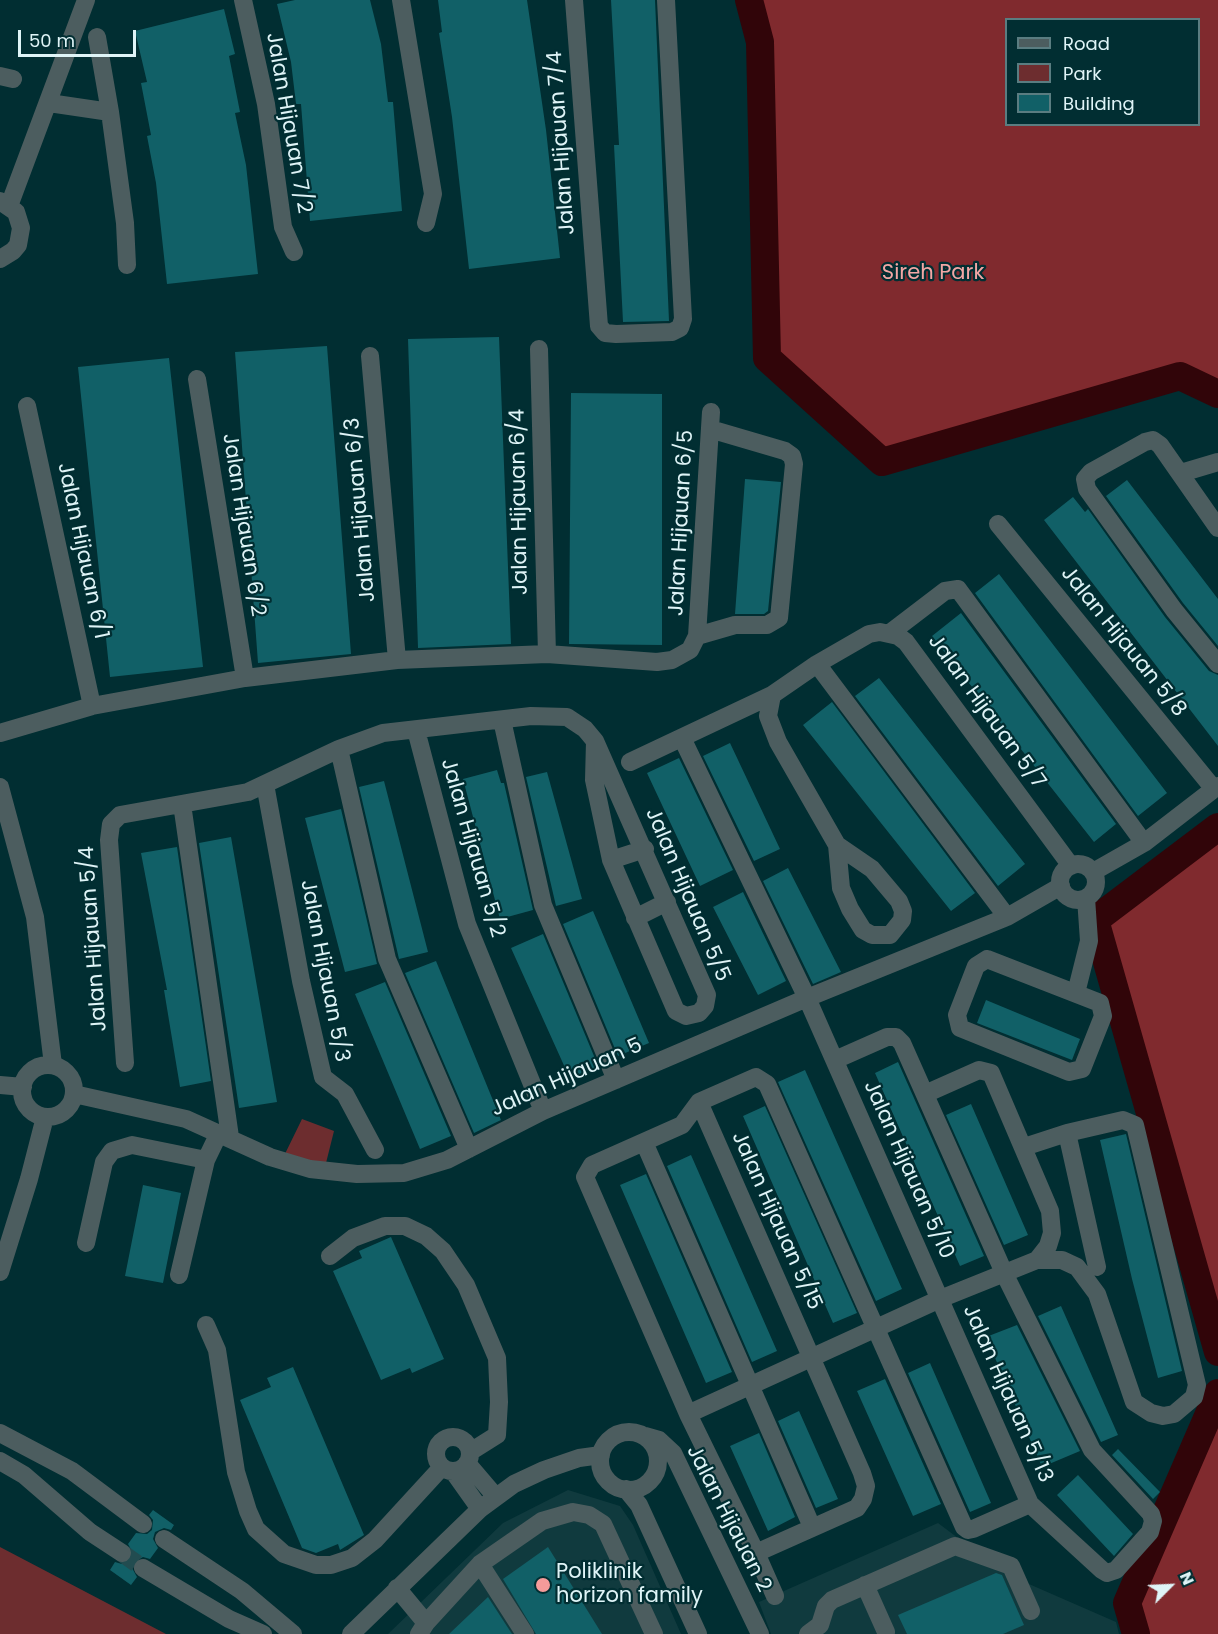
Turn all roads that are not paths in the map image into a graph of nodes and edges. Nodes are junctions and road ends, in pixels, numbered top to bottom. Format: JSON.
{"nodes":[{"id":1,"x":86,"y":0,"type":"edge"},
{"id":2,"x":243,"y":0,"type":"edge"},
{"id":3,"x":401,"y":0,"type":"edge"},
{"id":4,"x":574,"y":0,"type":"edge"},
{"id":5,"x":666,"y":0,"type":"edge"},
{"id":6,"x":97,"y":37,"type":"dead end"},
{"id":7,"x":49,"y":103,"type":"junction"},
{"id":8,"x":110,"y":112,"type":"junction"},
{"id":9,"x":5,"y":204,"type":"edge"},
{"id":10,"x":426,"y":222,"type":"dead end"},
{"id":11,"x":294,"y":252,"type":"dead end"},
{"id":12,"x":0,"y":259,"type":"edge"},
{"id":13,"x":127,"y":265,"type":"dead end"},
{"id":14,"x":539,"y":349,"type":"dead end"},
{"id":15,"x":370,"y":356,"type":"dead end"},
{"id":16,"x":197,"y":379,"type":"dead end"},
{"id":17,"x":27,"y":406,"type":"dead end"},
{"id":18,"x":1218,"y":462,"type":"edge"},
{"id":19,"x":1180,"y":473,"type":"junction"},
{"id":20,"x":998,"y":524,"type":"dead end"},
{"id":21,"x":1218,"y":528,"type":"edge"},
{"id":22,"x":890,"y":633,"type":"junction"},
{"id":23,"x":698,"y":636,"type":"junction"},
{"id":24,"x":547,"y":654,"type":"junction"},
{"id":25,"x":397,"y":660,"type":"junction"},
{"id":26,"x":818,"y":664,"type":"junction"},
{"id":27,"x":1218,"y":664,"type":"edge"},
{"id":28,"x":245,"y":678,"type":"junction"},
{"id":29,"x":772,"y":695,"type":"junction"},
{"id":30,"x":92,"y":706,"type":"junction"},
{"id":31,"x":502,"y":720,"type":"junction"},
{"id":32,"x":416,"y":730,"type":"junction"},
{"id":33,"x":0,"y":733,"type":"edge"},
{"id":34,"x":682,"y":738,"type":"junction"},
{"id":35,"x":595,"y":741,"type":"junction"},
{"id":36,"x":339,"y":749,"type":"junction"},
{"id":37,"x":630,"y":762,"type":"dead end"},
{"id":38,"x":265,"y":784,"type":"junction"},
{"id":39,"x":0,"y":786,"type":"edge"},
{"id":40,"x":1216,"y":788,"type":"edge"},
{"id":41,"x":182,"y":804,"type":"junction"},
{"id":42,"x":120,"y":815,"type":"joint"},
{"id":43,"x":1144,"y":843,"type":"junction"},
{"id":44,"x":837,"y":845,"type":"junction"},
{"id":45,"x":645,"y":849,"type":"junction"},
{"id":46,"x":611,"y":860,"type":"junction"},
{"id":47,"x":1071,"y":866,"type":"junction"},
{"id":48,"x":1093,"y":872,"type":"junction"},
{"id":49,"x":1061,"y":886,"type":"junction"},
{"id":50,"x":1086,"y":898,"type":"junction"},
{"id":51,"x":667,"y":902,"type":"junction"},
{"id":52,"x":1007,"y":917,"type":"junction"},
{"id":53,"x":635,"y":918,"type":"junction"},
{"id":54,"x":1076,"y":993,"type":"junction"},
{"id":55,"x":807,"y":998,"type":"junction"},
{"id":56,"x":835,"y":1060,"type":"junction"},
{"id":57,"x":125,"y":1063,"type":"dead end"},
{"id":58,"x":52,"y":1065,"type":"junction"},
{"id":59,"x":616,"y":1080,"type":"junction"},
{"id":60,"x":0,"y":1085,"type":"edge"},
{"id":61,"x":22,"y":1087,"type":"junction"},
{"id":62,"x":74,"y":1094,"type":"junction"},
{"id":63,"x":925,"y":1094,"type":"junction"},
{"id":64,"x":699,"y":1102,"type":"junction"},
{"id":65,"x":543,"y":1111,"type":"junction"},
{"id":66,"x":45,"y":1117,"type":"junction"},
{"id":67,"x":1067,"y":1133,"type":"junction"},
{"id":68,"x":224,"y":1135,"type":"junction"},
{"id":69,"x":644,"y":1142,"type":"junction"},
{"id":70,"x":1024,"y":1147,"type":"junction"},
{"id":71,"x":469,"y":1149,"type":"junction"},
{"id":72,"x":375,"y":1150,"type":"dead end"},
{"id":73,"x":206,"y":1160,"type":"junction"},
{"id":74,"x":86,"y":1243,"type":"dead end"},
{"id":75,"x":330,"y":1256,"type":"dead end"},
{"id":76,"x":1037,"y":1260,"type":"junction"},
{"id":77,"x":1097,"y":1267,"type":"dead end"},
{"id":78,"x":0,"y":1272,"type":"edge"},
{"id":79,"x":179,"y":1275,"type":"dead end"},
{"id":80,"x":1005,"y":1275,"type":"junction"},
{"id":81,"x":940,"y":1299,"type":"junction"},
{"id":82,"x":206,"y":1325,"type":"dead end"},
{"id":83,"x":877,"y":1327,"type":"junction"},
{"id":84,"x":811,"y":1358,"type":"junction"},
{"id":85,"x":751,"y":1388,"type":"junction"},
{"id":86,"x":688,"y":1414,"type":"junction"},
{"id":87,"x":0,"y":1433,"type":"edge"},
{"id":88,"x":645,"y":1436,"type":"junction"},
{"id":89,"x":601,"y":1455,"type":"junction"},
{"id":90,"x":0,"y":1461,"type":"edge"},
{"id":91,"x":458,"y":1463,"type":"junction"},
{"id":92,"x":626,"y":1489,"type":"junction"},
{"id":93,"x":496,"y":1497,"type":"junction"},
{"id":94,"x":1030,"y":1504,"type":"junction"},
{"id":95,"x":480,"y":1509,"type":"junction"},
{"id":96,"x":143,"y":1524,"type":"dead end"},
{"id":97,"x":812,"y":1527,"type":"junction"},
{"id":98,"x":164,"y":1539,"type":"dead end"},
{"id":99,"x":122,"y":1553,"type":"tunnel mouth"},
{"id":100,"x":756,"y":1553,"type":"junction"},
{"id":101,"x":480,"y":1564,"type":"junction"},
{"id":102,"x":143,"y":1568,"type":"tunnel mouth"},
{"id":103,"x":865,"y":1585,"type":"junction"},
{"id":104,"x":397,"y":1588,"type":"junction"},
{"id":105,"x":775,"y":1596,"type":"dead end"},
{"id":106,"x":1031,"y":1611,"type":"dead end"},
{"id":107,"x":423,"y":1628,"type":"edge"},
{"id":108,"x":886,"y":1632,"type":"dead end"},
{"id":109,"x":263,"y":1634,"type":"edge"},
{"id":110,"x":293,"y":1634,"type":"edge"},
{"id":111,"x":351,"y":1634,"type":"edge"},
{"id":112,"x":525,"y":1634,"type":"edge"},
{"id":113,"x":654,"y":1634,"type":"edge"},
{"id":114,"x":698,"y":1634,"type":"edge"},
{"id":115,"x":760,"y":1634,"type":"edge"},
{"id":116,"x":808,"y":1634,"type":"edge"}],
"edges":[{"from":1,"to":7,"type":"street"},
{"from":2,"to":11,"type":"street","name":"Jalan Hijauan 7/2"},
{"from":3,"to":10,"type":"street"},
{"from":4,"to":5,"type":"street","name":"Jalan Hijauan 7/4"},
{"from":6,"to":8,"type":"street"},
{"from":7,"to":8,"type":"street"},
{"from":7,"to":9,"type":"street"},
{"from":8,"to":13,"type":"street"},
{"from":9,"to":12,"type":"street"},
{"from":14,"to":24,"type":"street","name":"Jalan Hijauan 6/4"},
{"from":15,"to":25,"type":"street","name":"Jalan Hijauan 6/3"},
{"from":16,"to":28,"type":"street","name":"Jalan Hijauan 6/2"},
{"from":17,"to":30,"type":"street","name":"Jalan Hijauan 6/1"},
{"from":18,"to":19,"type":"street"},
{"from":19,"to":21,"type":"street"},
{"from":19,"to":27,"type":"street"},
{"from":20,"to":40,"type":"street","name":"Jalan Hijauan 5/8"},
{"from":22,"to":26,"type":"street"},
{"from":22,"to":43,"type":"street"},
{"from":22,"to":47,"type":"street","name":"Jalan Hijauan 5/7"},
{"from":23,"to":23,"type":"street","name":"Jalan Hijauan 6/5"},
{"from":23,"to":24,"type":"street"},
{"from":24,"to":25,"type":"street"},
{"from":25,"to":28,"type":"street"},
{"from":26,"to":29,"type":"street"},
{"from":26,"to":52,"type":"street"},
{"from":28,"to":30,"type":"street"},
{"from":29,"to":34,"type":"street"},
{"from":29,"to":44,"type":"street"},
{"from":30,"to":33,"type":"street"},
{"from":31,"to":32,"type":"street","name":"Jalan Hijauan 5/5"},
{"from":31,"to":35,"type":"street","name":"Jalan Hijauan 5/5"},
{"from":31,"to":59,"type":"street"},
{"from":32,"to":36,"type":"street","name":"Jalan Hijauan 5/5"},
{"from":32,"to":65,"type":"street","name":"Jalan Hijauan 5/2"},
{"from":34,"to":37,"type":"street"},
{"from":34,"to":55,"type":"street","name":"Jalan Hijauan 5/10"},
{"from":35,"to":45,"type":"street","name":"Jalan Hijauan 5/5"},
{"from":35,"to":46,"type":"street","name":"Jalan Hijauan 5/5"},
{"from":36,"to":38,"type":"street","name":"Jalan Hijauan 5/5"},
{"from":36,"to":71,"type":"street"},
{"from":38,"to":41,"type":"street","name":"Jalan Hijauan 5/5"},
{"from":38,"to":72,"type":"street","name":"Jalan Hijauan 5/3"},
{"from":39,"to":58,"type":"street"},
{"from":40,"to":43,"type":"street"},
{"from":41,"to":42,"type":"street","name":"Jalan Hijauan 5/5"},
{"from":41,"to":68,"type":"street"},
{"from":42,"to":57,"type":"street","name":"Jalan Hijauan 5/4"},
{"from":43,"to":48,"type":"street"},
{"from":44,"to":44,"type":"street"},
{"from":45,"to":46,"type":"street"},
{"from":45,"to":51,"type":"street","name":"Jalan Hijauan 5/5"},
{"from":46,"to":53,"type":"street","name":"Jalan Hijauan 5/5"},
{"from":47,"to":48,"type":"street"},
{"from":47,"to":49,"type":"street"},
{"from":48,"to":50,"type":"street"},
{"from":49,"to":50,"type":"street"},
{"from":49,"to":52,"type":"street","name":"Jalan Hijauan 5"},
{"from":50,"to":54,"type":"street"},
{"from":51,"to":53,"type":"street"},
{"from":51,"to":53,"type":"street","name":"Jalan Hijauan 5/5"},
{"from":52,"to":55,"type":"street","name":"Jalan Hijauan 5"},
{"from":54,"to":54,"type":"street"},
{"from":55,"to":56,"type":"street","name":"Jalan Hijauan 5/10"},
{"from":55,"to":59,"type":"street","name":"Jalan Hijauan 5"},
{"from":56,"to":63,"type":"street"},
{"from":56,"to":81,"type":"street","name":"Jalan Hijauan 5/10"},
{"from":58,"to":61,"type":"street"},
{"from":58,"to":62,"type":"street"},
{"from":59,"to":65,"type":"street","name":"Jalan Hijauan 5"},
{"from":60,"to":61,"type":"street"},
{"from":61,"to":66,"type":"street"},
{"from":62,"to":66,"type":"street"},
{"from":62,"to":68,"type":"street","name":"Jalan Hijauan 5"},
{"from":63,"to":70,"type":"street"},
{"from":63,"to":80,"type":"street"},
{"from":64,"to":69,"type":"street"},
{"from":64,"to":83,"type":"street"},
{"from":64,"to":84,"type":"street","name":"Jalan Hijauan 5/15"},
{"from":65,"to":71,"type":"street","name":"Jalan Hijauan 5"},
{"from":66,"to":78,"type":"street"},
{"from":67,"to":70,"type":"street"},
{"from":67,"to":76,"type":"street"},
{"from":67,"to":77,"type":"street"},
{"from":68,"to":71,"type":"street","name":"Jalan Hijauan 5"},
{"from":68,"to":73,"type":"street"},
{"from":69,"to":85,"type":"street"},
{"from":69,"to":86,"type":"street"},
{"from":70,"to":76,"type":"street"},
{"from":73,"to":74,"type":"street"},
{"from":73,"to":79,"type":"street"},
{"from":75,"to":91,"type":"street"},
{"from":76,"to":80,"type":"street"},
{"from":80,"to":81,"type":"street"},
{"from":80,"to":94,"type":"street","name":"Jalan Hijauan 5/13"},
{"from":81,"to":83,"type":"street"},
{"from":81,"to":94,"type":"street","name":"Jalan Hijauan 5/13"},
{"from":82,"to":91,"type":"street"},
{"from":83,"to":84,"type":"street"},
{"from":83,"to":94,"type":"street"},
{"from":84,"to":85,"type":"street"},
{"from":84,"to":97,"type":"street","name":"Jalan Hijauan 5/15"},
{"from":85,"to":86,"type":"street"},
{"from":85,"to":97,"type":"street"},
{"from":86,"to":100,"type":"street"},
{"from":87,"to":96,"type":"street"},
{"from":88,"to":89,"type":"street"},
{"from":88,"to":92,"type":"street"},
{"from":88,"to":115,"type":"street","name":"Jalan Hijauan 2"},
{"from":89,"to":92,"type":"street"},
{"from":89,"to":93,"type":"street"},
{"from":90,"to":99,"type":"street"},
{"from":91,"to":93,"type":"street"},
{"from":91,"to":95,"type":"street"},
{"from":92,"to":114,"type":"street"},
{"from":93,"to":95,"type":"street"},
{"from":95,"to":104,"type":"street"},
{"from":97,"to":100,"type":"street","name":"Jalan Hijauan 5/15"},
{"from":98,"to":110,"type":"street"},
{"from":100,"to":105,"type":"street"},
{"from":101,"to":107,"type":"street"},
{"from":101,"to":112,"type":"street"},
{"from":101,"to":113,"type":"street"},
{"from":102,"to":109,"type":"street"},
{"from":103,"to":106,"type":"street"},
{"from":103,"to":108,"type":"street"},
{"from":103,"to":116,"type":"street"},
{"from":104,"to":107,"type":"street"},
{"from":104,"to":111,"type":"street"}]}
